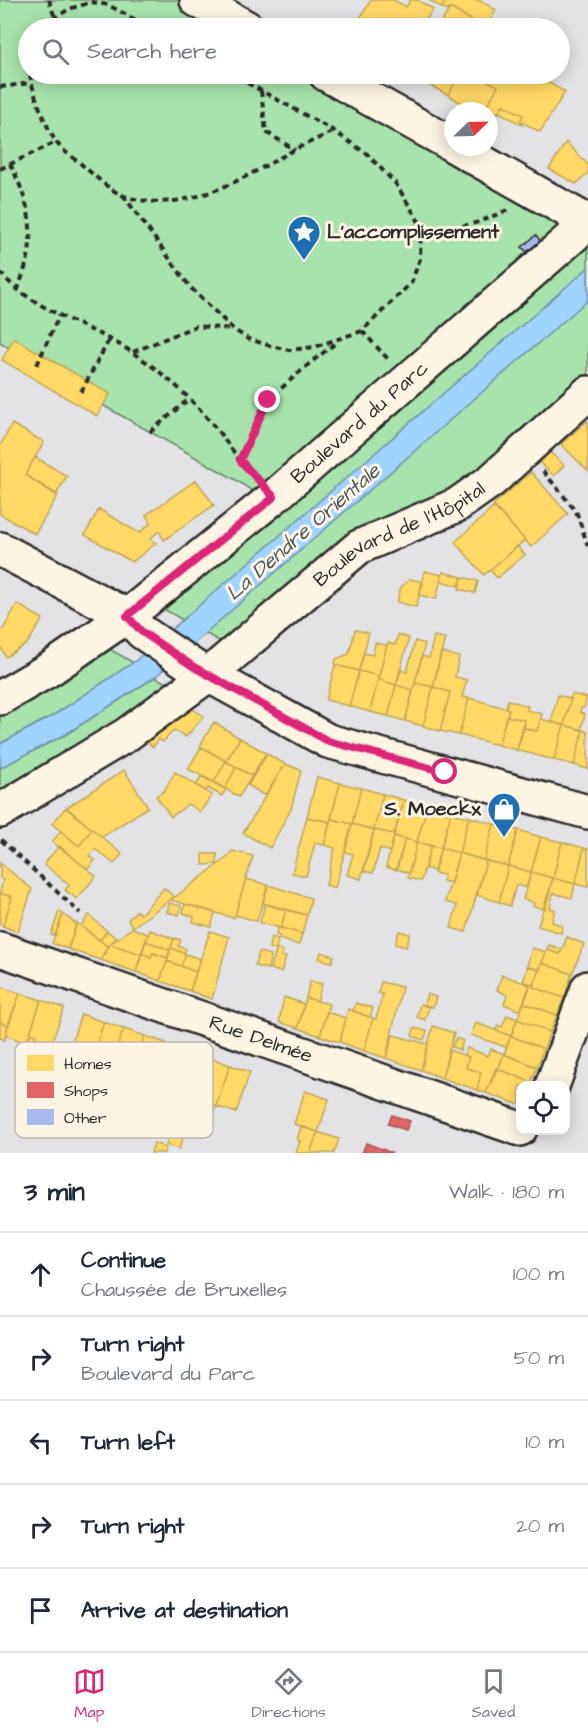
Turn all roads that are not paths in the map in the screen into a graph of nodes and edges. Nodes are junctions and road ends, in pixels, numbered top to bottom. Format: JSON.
{"nodes":[{"id":1,"x":197,"y":0,"type":"edge"},
{"id":2,"x":230,"y":18,"type":"edge"},
{"id":3,"x":344,"y":84,"type":"edge"},
{"id":4,"x":444,"y":140,"type":"edge"},
{"id":5,"x":473,"y":156,"type":"edge"},
{"id":6,"x":588,"y":223,"type":"edge"},
{"id":7,"x":588,"y":393,"type":"edge"},
{"id":8,"x":0,"y":549,"type":"edge"},
{"id":9,"x":135,"y":624,"type":"junction"},
{"id":10,"x":201,"y":671,"type":"junction"},
{"id":11,"x":0,"y":698,"type":"edge"},
{"id":12,"x":0,"y":811,"type":"edge"},
{"id":13,"x":588,"y":812,"type":"edge"},
{"id":14,"x":0,"y":949,"type":"edge"},
{"id":15,"x":588,"y":988,"type":"edge"},
{"id":16,"x":554,"y":1081,"type":"edge"},
{"id":17,"x":529,"y":1136,"type":"edge"}],
"edges":[{"from":1,"to":2,"type":"street"},
{"from":3,"to":4,"type":"street"},
{"from":5,"to":6,"type":"street"},
{"from":6,"to":9,"type":"street","name":"Boulevard du Parc"},
{"from":7,"to":10,"type":"street","name":"Boulevard de l'Hôpital"},
{"from":8,"to":9,"type":"street"},
{"from":9,"to":10,"type":"street"},
{"from":9,"to":11,"type":"street","name":"Boulevard du Parc"},
{"from":10,"to":12,"type":"street","name":"Boulevard de l'Hôpital"},
{"from":10,"to":13,"type":"street"},
{"from":14,"to":17,"type":"street","name":"Rue Delmée"},
{"from":15,"to":16,"type":"street"}]}
